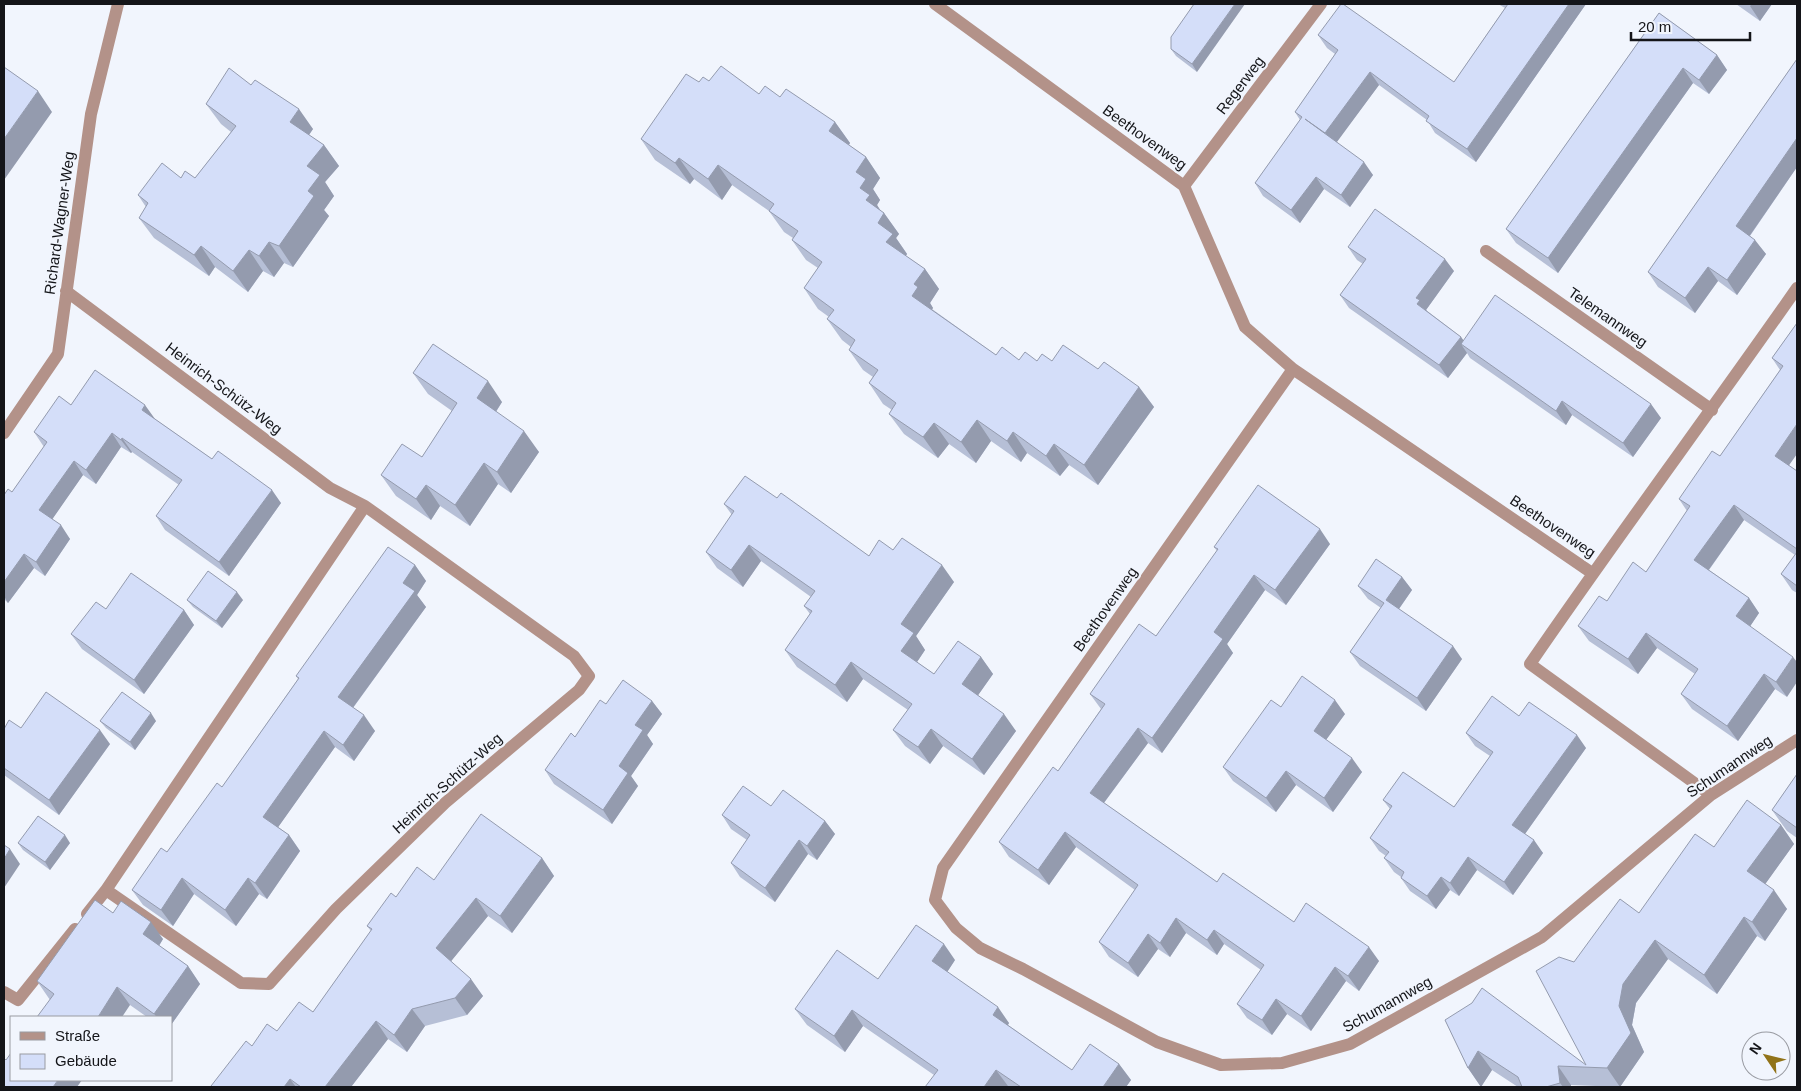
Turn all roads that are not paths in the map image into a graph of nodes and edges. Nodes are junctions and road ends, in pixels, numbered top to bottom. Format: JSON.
{"nodes":[{"id":1,"x":118,"y":4,"type":"edge"},
{"id":2,"x":935,"y":4,"type":"edge"},
{"id":3,"x":1321,"y":4,"type":"edge"},
{"id":4,"x":1184,"y":186,"type":"junction"},
{"id":5,"x":1486,"y":250,"type":"dead end"},
{"id":6,"x":1797,"y":288,"type":"edge"},
{"id":7,"x":66,"y":291,"type":"junction"},
{"id":8,"x":1293,"y":370,"type":"junction"},
{"id":9,"x":1712,"y":410,"type":"junction"},
{"id":10,"x":4,"y":433,"type":"edge"},
{"id":11,"x":365,"y":506,"type":"junction"},
{"id":12,"x":1592,"y":573,"type":"junction"},
{"id":13,"x":1797,"y":740,"type":"edge"},
{"id":14,"x":1711,"y":795,"type":"junction"},
{"id":15,"x":943,"y":868,"type":"joint"},
{"id":16,"x":106,"y":890,"type":"junction"},
{"id":17,"x":4,"y":992,"type":"edge"}],
"edges":[{"from":1,"to":7,"type":"street","name":"Richard-Wagner-Weg"},
{"from":2,"to":4,"type":"street","name":"Beethovenweg"},
{"from":3,"to":4,"type":"street","name":"Regerweg"},
{"from":4,"to":8,"type":"street","name":"Beethovenweg"},
{"from":5,"to":9,"type":"street","name":"Telemannweg"},
{"from":6,"to":9,"type":"street"},
{"from":7,"to":10,"type":"street","name":"Richard-Wagner-Weg"},
{"from":7,"to":11,"type":"street","name":"Heinrich-Schütz-Weg"},
{"from":8,"to":12,"type":"street","name":"Beethovenweg"},
{"from":8,"to":15,"type":"street","name":"Beethovenweg"},
{"from":9,"to":12,"type":"street"},
{"from":11,"to":16,"type":"street"},
{"from":11,"to":16,"type":"street","name":"Heinrich-Schütz-Weg"},
{"from":12,"to":14,"type":"street","name":"Beethovenweg"},
{"from":13,"to":14,"type":"street","name":"Schumannweg"},
{"from":14,"to":15,"type":"street","name":"Schumannweg"},
{"from":16,"to":17,"type":"street"}]}
